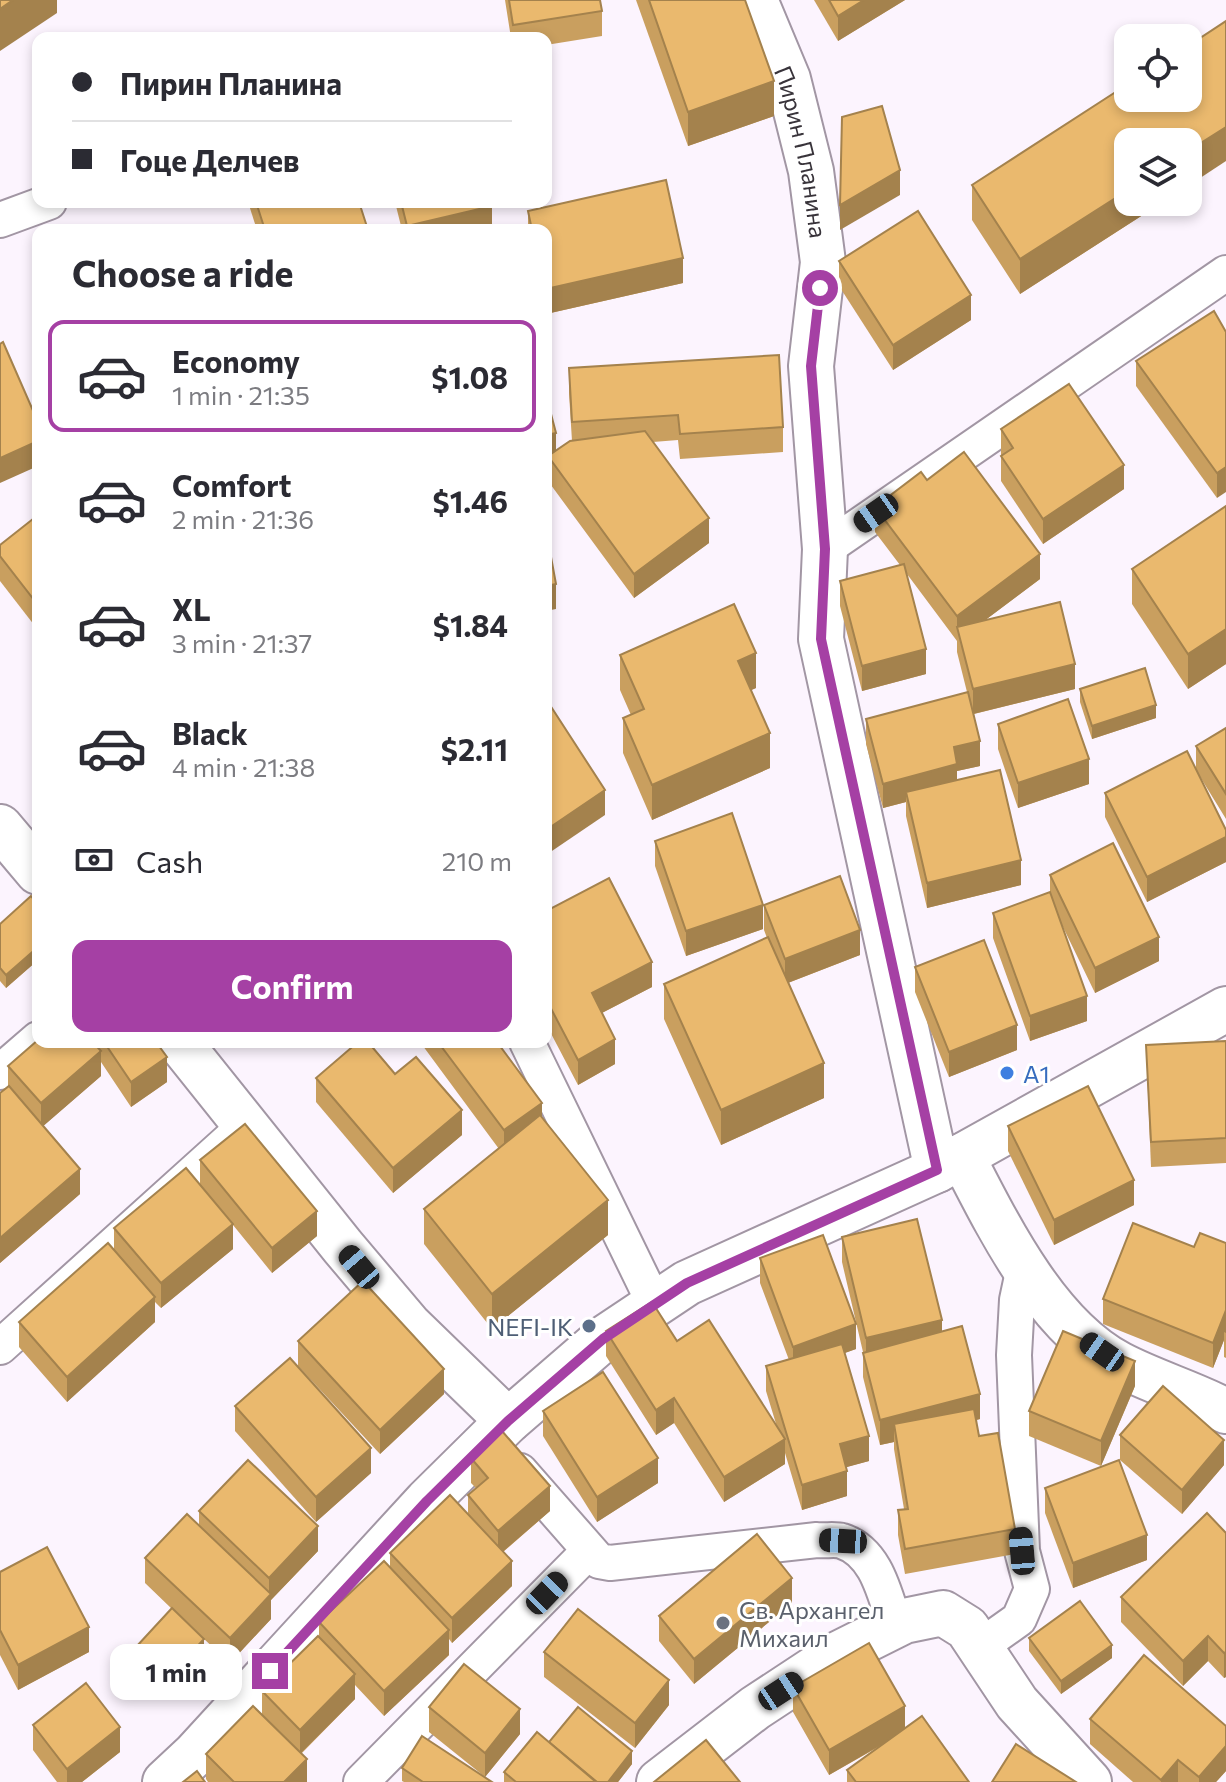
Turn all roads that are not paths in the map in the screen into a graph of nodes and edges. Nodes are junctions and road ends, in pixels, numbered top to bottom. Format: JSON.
{"nodes":[{"id":1,"x":755,"y":0,"type":"edge"},
{"id":2,"x":33,"y":208,"type":"edge"},
{"id":3,"x":0,"y":220,"type":"edge"},
{"id":4,"x":1226,"y":273,"type":"edge"},
{"id":5,"x":825,"y":549,"type":"junction"},
{"id":6,"x":0,"y":827,"type":"edge"},
{"id":7,"x":32,"y":865,"type":"edge"},
{"id":8,"x":1226,"y":1009,"type":"edge"},
{"id":9,"x":32,"y":1044,"type":"edge"},
{"id":10,"x":184,"y":1048,"type":"edge"},
{"id":11,"x":530,"y":1048,"type":"edge"},
{"id":12,"x":0,"y":1072,"type":"edge"},
{"id":13,"x":246,"y":1125,"type":"junction"},
{"id":14,"x":950,"y":1163,"type":"junction"},
{"id":15,"x":1024,"y":1267,"type":"junction"},
{"id":16,"x":655,"y":1305,"type":"junction"},
{"id":17,"x":0,"y":1347,"type":"edge"},
{"id":18,"x":1226,"y":1411,"type":"edge"},
{"id":19,"x":500,"y":1430,"type":"junction"},
{"id":20,"x":589,"y":1551,"type":"junction"},
{"id":21,"x":895,"y":1625,"type":"junction"},
{"id":22,"x":981,"y":1646,"type":"junction"},
{"id":23,"x":165,"y":1782,"type":"edge"},
{"id":24,"x":361,"y":1782,"type":"edge"},
{"id":25,"x":659,"y":1782,"type":"edge"},
{"id":26,"x":1089,"y":1782,"type":"edge"}],
"edges":[{"from":1,"to":5,"type":"street","name":"Пирин Планина"},
{"from":2,"to":3,"type":"lane"},
{"from":4,"to":5,"type":"lane"},
{"from":5,"to":14,"type":"street","name":"Пирин Планина"},
{"from":6,"to":7,"type":"street"},
{"from":8,"to":14,"type":"street"},
{"from":9,"to":12,"type":"lane"},
{"from":10,"to":13,"type":"street"},
{"from":11,"to":16,"type":"lane"},
{"from":13,"to":17,"type":"lane"},
{"from":13,"to":19,"type":"street"},
{"from":14,"to":15,"type":"street","name":"Пирин Планина"},
{"from":14,"to":16,"type":"street"},
{"from":15,"to":18,"type":"street","name":"Пирин Планина"},
{"from":15,"to":22,"type":"lane"},
{"from":16,"to":19,"type":"street"},
{"from":19,"to":20,"type":"lane"},
{"from":19,"to":23,"type":"street"},
{"from":20,"to":21,"type":"lane"},
{"from":20,"to":24,"type":"lane"},
{"from":21,"to":22,"type":"street"},
{"from":21,"to":25,"type":"street"},
{"from":22,"to":26,"type":"street"}]}
